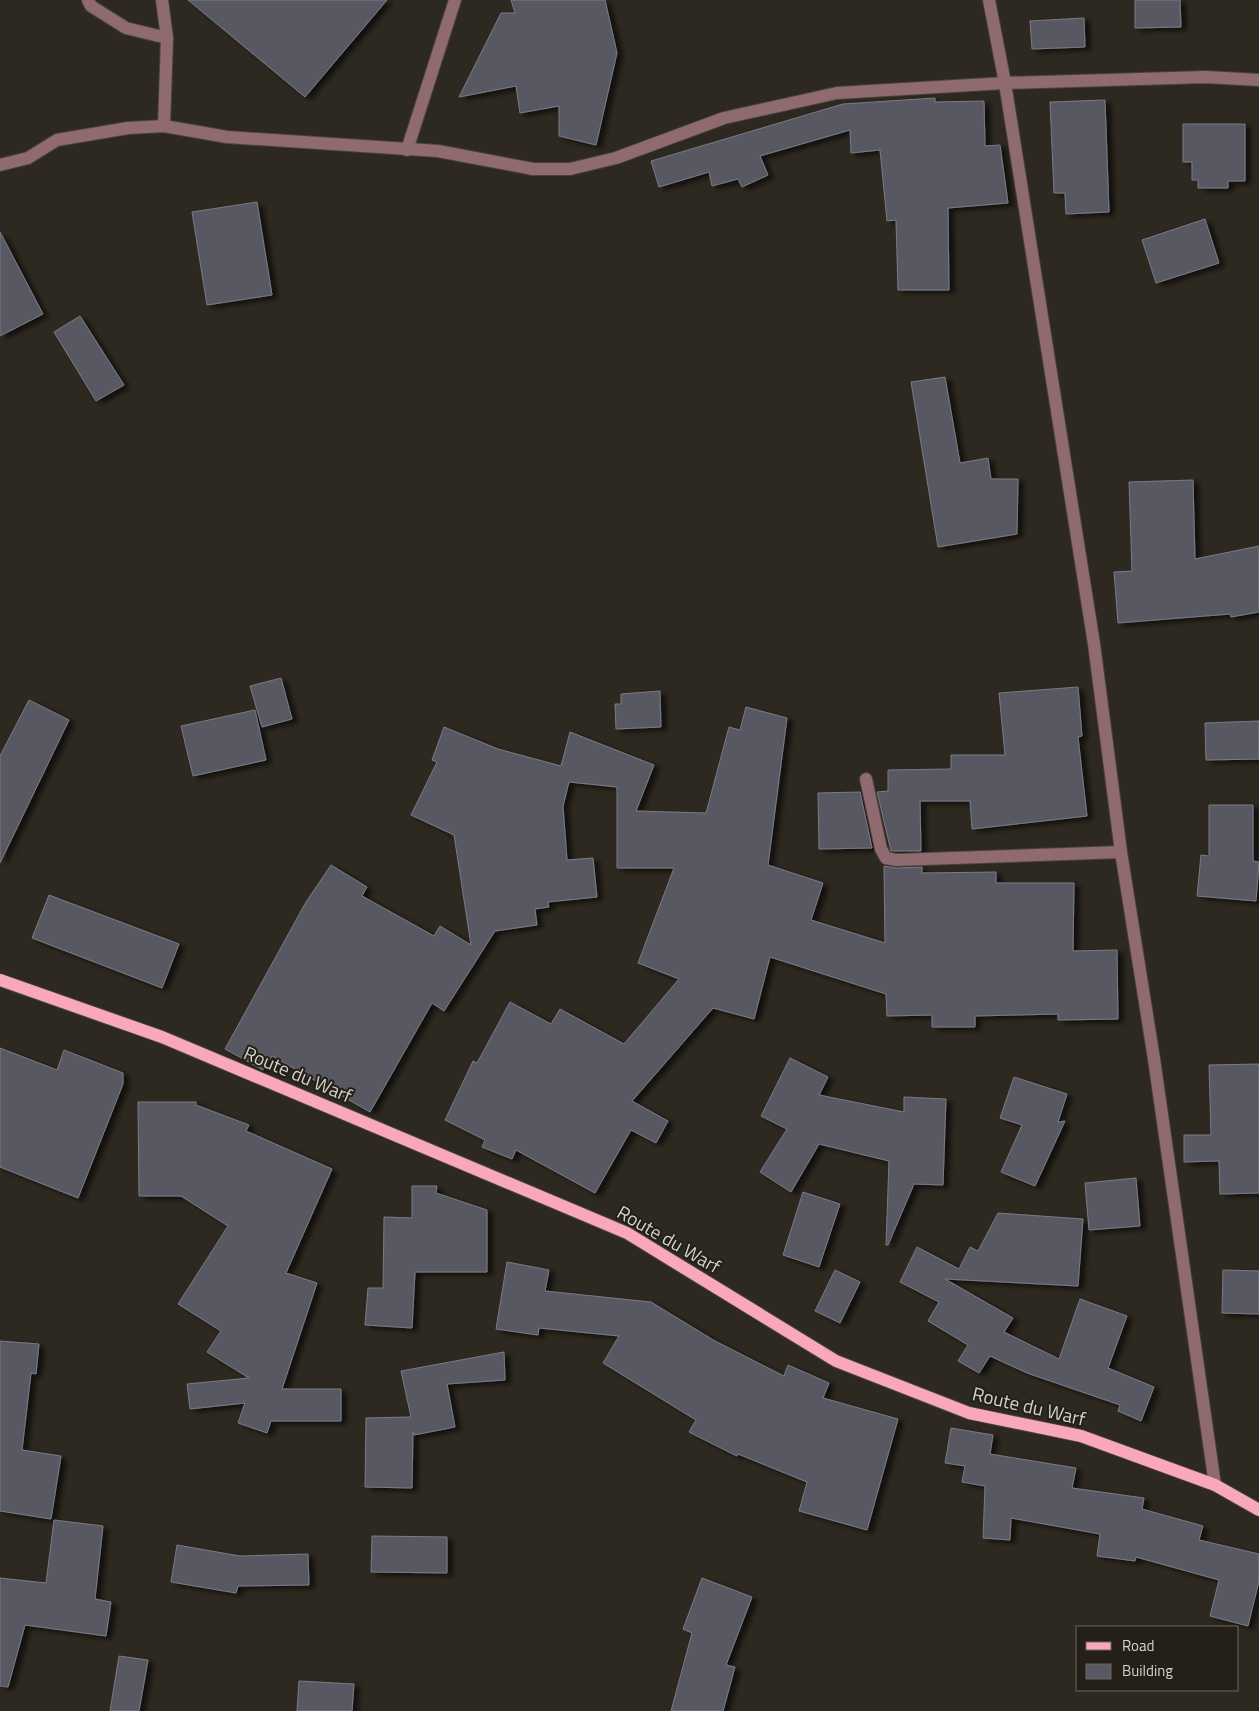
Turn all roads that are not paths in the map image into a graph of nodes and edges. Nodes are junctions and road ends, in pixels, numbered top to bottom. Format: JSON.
{"nodes":[{"id":1,"x":88,"y":0,"type":"edge"},
{"id":2,"x":162,"y":0,"type":"edge"},
{"id":3,"x":455,"y":0,"type":"edge"},
{"id":4,"x":989,"y":0,"type":"edge"},
{"id":5,"x":167,"y":38,"type":"junction"},
{"id":6,"x":1259,"y":80,"type":"edge"},
{"id":7,"x":1005,"y":83,"type":"junction"},
{"id":8,"x":164,"y":126,"type":"junction"},
{"id":9,"x":408,"y":150,"type":"junction"},
{"id":10,"x":0,"y":165,"type":"edge"},
{"id":11,"x":866,"y":778,"type":"dead end"},
{"id":12,"x":1121,"y":852,"type":"junction"},
{"id":13,"x":0,"y":980,"type":"edge"},
{"id":14,"x":1215,"y":1485,"type":"junction"},
{"id":15,"x":1259,"y":1510,"type":"edge"}],
"edges":[{"from":1,"to":5,"type":"street"},
{"from":2,"to":5,"type":"street"},
{"from":3,"to":9,"type":"street"},
{"from":4,"to":7,"type":"street"},
{"from":5,"to":8,"type":"street"},
{"from":6,"to":7,"type":"street"},
{"from":7,"to":9,"type":"street"},
{"from":7,"to":12,"type":"street"},
{"from":8,"to":9,"type":"street"},
{"from":8,"to":10,"type":"street"},
{"from":11,"to":12,"type":"street"},
{"from":12,"to":14,"type":"street"},
{"from":13,"to":14,"type":"main road","name":"Route du Warf"},
{"from":14,"to":15,"type":"main road","name":"Route du Warf"}]}
